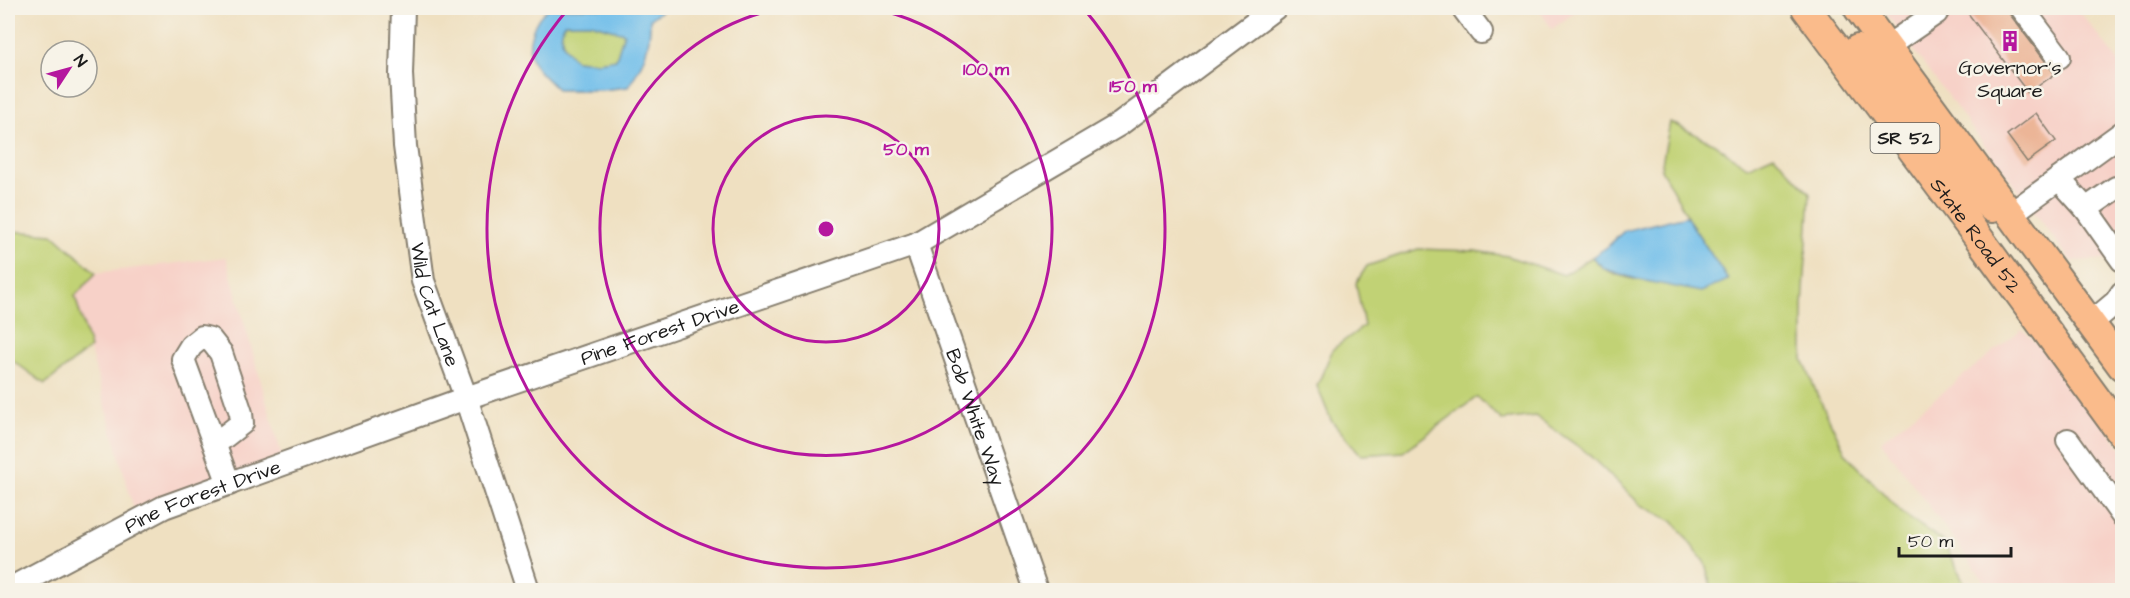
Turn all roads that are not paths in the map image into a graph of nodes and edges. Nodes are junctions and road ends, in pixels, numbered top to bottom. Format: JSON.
{"nodes":[{"id":1,"x":404,"y":8,"type":"edge"},
{"id":2,"x":1275,"y":8,"type":"edge"},
{"id":3,"x":1463,"y":8,"type":"edge"},
{"id":4,"x":1858,"y":8,"type":"edge"},
{"id":5,"x":1939,"y":8,"type":"edge"},
{"id":6,"x":2022,"y":8,"type":"edge"},
{"id":7,"x":1814,"y":18,"type":"edge"},
{"id":8,"x":1481,"y":32,"type":"dead end"},
{"id":9,"x":1887,"y":46,"type":"junction"},
{"id":10,"x":2059,"y":57,"type":"dead end"},
{"id":11,"x":2122,"y":133,"type":"edge"},
{"id":12,"x":2059,"y":179,"type":"junction"},
{"id":13,"x":2122,"y":188,"type":"edge"},
{"id":14,"x":2086,"y":209,"type":"junction"},
{"id":15,"x":2012,"y":213,"type":"junction"},
{"id":16,"x":916,"y":244,"type":"junction"},
{"id":17,"x":2122,"y":260,"type":"edge"},
{"id":18,"x":2002,"y":270,"type":"junction"},
{"id":19,"x":2122,"y":293,"type":"edge"},
{"id":20,"x":2091,"y":323,"type":"junction"},
{"id":21,"x":2122,"y":366,"type":"edge"},
{"id":22,"x":466,"y":398,"type":"junction"},
{"id":23,"x":2122,"y":434,"type":"edge"},
{"id":24,"x":2068,"y":440,"type":"dead end"},
{"id":25,"x":215,"y":444,"type":"dead end"},
{"id":26,"x":229,"y":484,"type":"junction"},
{"id":27,"x":2116,"y":491,"type":"edge"},
{"id":28,"x":2122,"y":515,"type":"edge"},
{"id":29,"x":10,"y":591,"type":"edge"},
{"id":30,"x":528,"y":591,"type":"edge"},
{"id":31,"x":1035,"y":591,"type":"edge"}],
"edges":[{"from":1,"to":22,"type":"street","name":"Wild Cat Lane"},
{"from":2,"to":16,"type":"street","name":"Pine Forest Drive"},
{"from":3,"to":8,"type":"street"},
{"from":4,"to":9,"type":"main road","name":"State Road 52","number":"SR 52"},
{"from":5,"to":9,"type":"street"},
{"from":6,"to":10,"type":"street"},
{"from":7,"to":15,"type":"main road"},
{"from":7,"to":18,"type":"main road","name":"State Road 52","number":"SR 52"},
{"from":9,"to":15,"type":"main road","name":"State Road 52","number":"SR 52"},
{"from":11,"to":12,"type":"street"},
{"from":12,"to":14,"type":"street"},
{"from":12,"to":15,"type":"street"},
{"from":13,"to":14,"type":"street"},
{"from":14,"to":17,"type":"street"},
{"from":15,"to":18,"type":"main road"},
{"from":15,"to":20,"type":"main road","name":"State Road 52","number":"SR 52"},
{"from":16,"to":22,"type":"street","name":"Pine Forest Drive"},
{"from":16,"to":31,"type":"street","name":"Bob White Way"},
{"from":18,"to":23,"type":"main road","name":"State Road 52","number":"SR 52"},
{"from":19,"to":20,"type":"street"},
{"from":20,"to":21,"type":"main road","name":"State Road 52","number":"SR 52"},
{"from":22,"to":26,"type":"street","name":"Pine Forest Drive"},
{"from":22,"to":30,"type":"street","name":"Wild Cat Lane"},
{"from":24,"to":27,"type":"street"},
{"from":25,"to":26,"type":"street"},
{"from":26,"to":29,"type":"street","name":"Pine Forest Drive"},
{"from":27,"to":28,"type":"street"}]}
